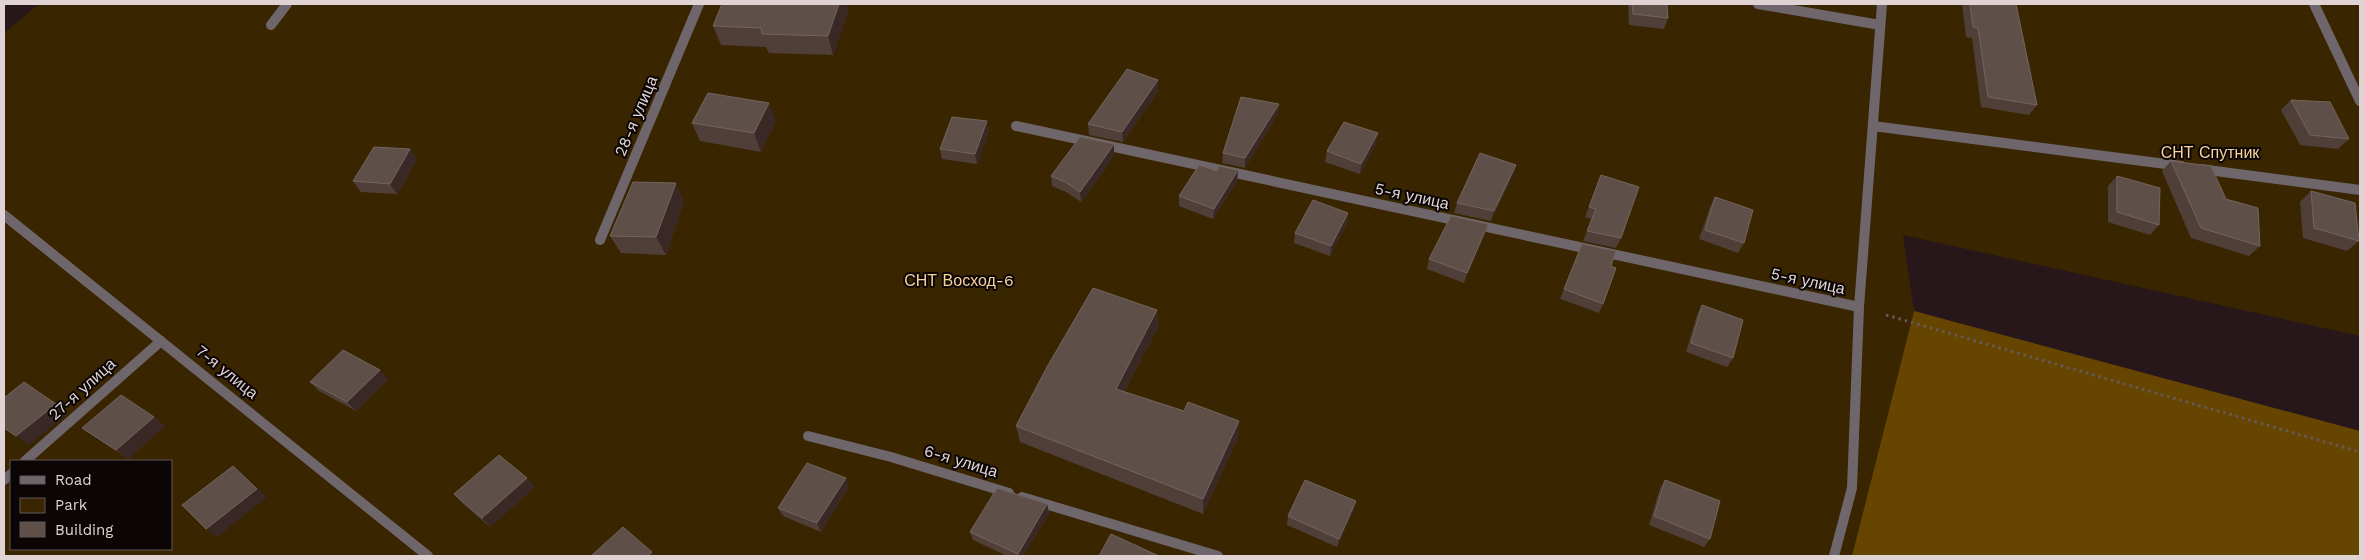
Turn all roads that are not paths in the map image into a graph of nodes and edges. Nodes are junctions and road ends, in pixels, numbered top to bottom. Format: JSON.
{"nodes":[{"id":1,"x":286,"y":4,"type":"edge"},
{"id":2,"x":699,"y":4,"type":"edge"},
{"id":3,"x":1758,"y":4,"type":"edge"},
{"id":4,"x":1882,"y":4,"type":"edge"},
{"id":5,"x":2314,"y":4,"type":"edge"},
{"id":6,"x":271,"y":25,"type":"dead end"},
{"id":7,"x":1880,"y":25,"type":"junction"},
{"id":8,"x":2360,"y":101,"type":"edge"},
{"id":9,"x":1016,"y":126,"type":"dead end"},
{"id":10,"x":1873,"y":126,"type":"junction"},
{"id":11,"x":2360,"y":190,"type":"edge"},
{"id":12,"x":4,"y":215,"type":"edge"},
{"id":13,"x":600,"y":240,"type":"dead end"},
{"id":14,"x":1860,"y":307,"type":"junction"},
{"id":15,"x":161,"y":340,"type":"junction"},
{"id":16,"x":808,"y":436,"type":"dead end"},
{"id":17,"x":26,"y":460,"type":"edge"},
{"id":18,"x":428,"y":556,"type":"edge"},
{"id":19,"x":1218,"y":556,"type":"edge"},
{"id":20,"x":1834,"y":556,"type":"edge"}],
"edges":[{"from":1,"to":6,"type":"street"},
{"from":2,"to":13,"type":"street","name":"28-я улица"},
{"from":3,"to":7,"type":"street"},
{"from":4,"to":7,"type":"street"},
{"from":5,"to":8,"type":"street"},
{"from":7,"to":10,"type":"street"},
{"from":9,"to":14,"type":"street","name":"5-я улица"},
{"from":10,"to":11,"type":"street"},
{"from":10,"to":14,"type":"street"},
{"from":12,"to":15,"type":"street","name":"7-я улица"},
{"from":14,"to":20,"type":"street"},
{"from":15,"to":17,"type":"street","name":"27-я улица"},
{"from":15,"to":18,"type":"street","name":"7-я улица"},
{"from":16,"to":19,"type":"street","name":"6-я улица"}]}
